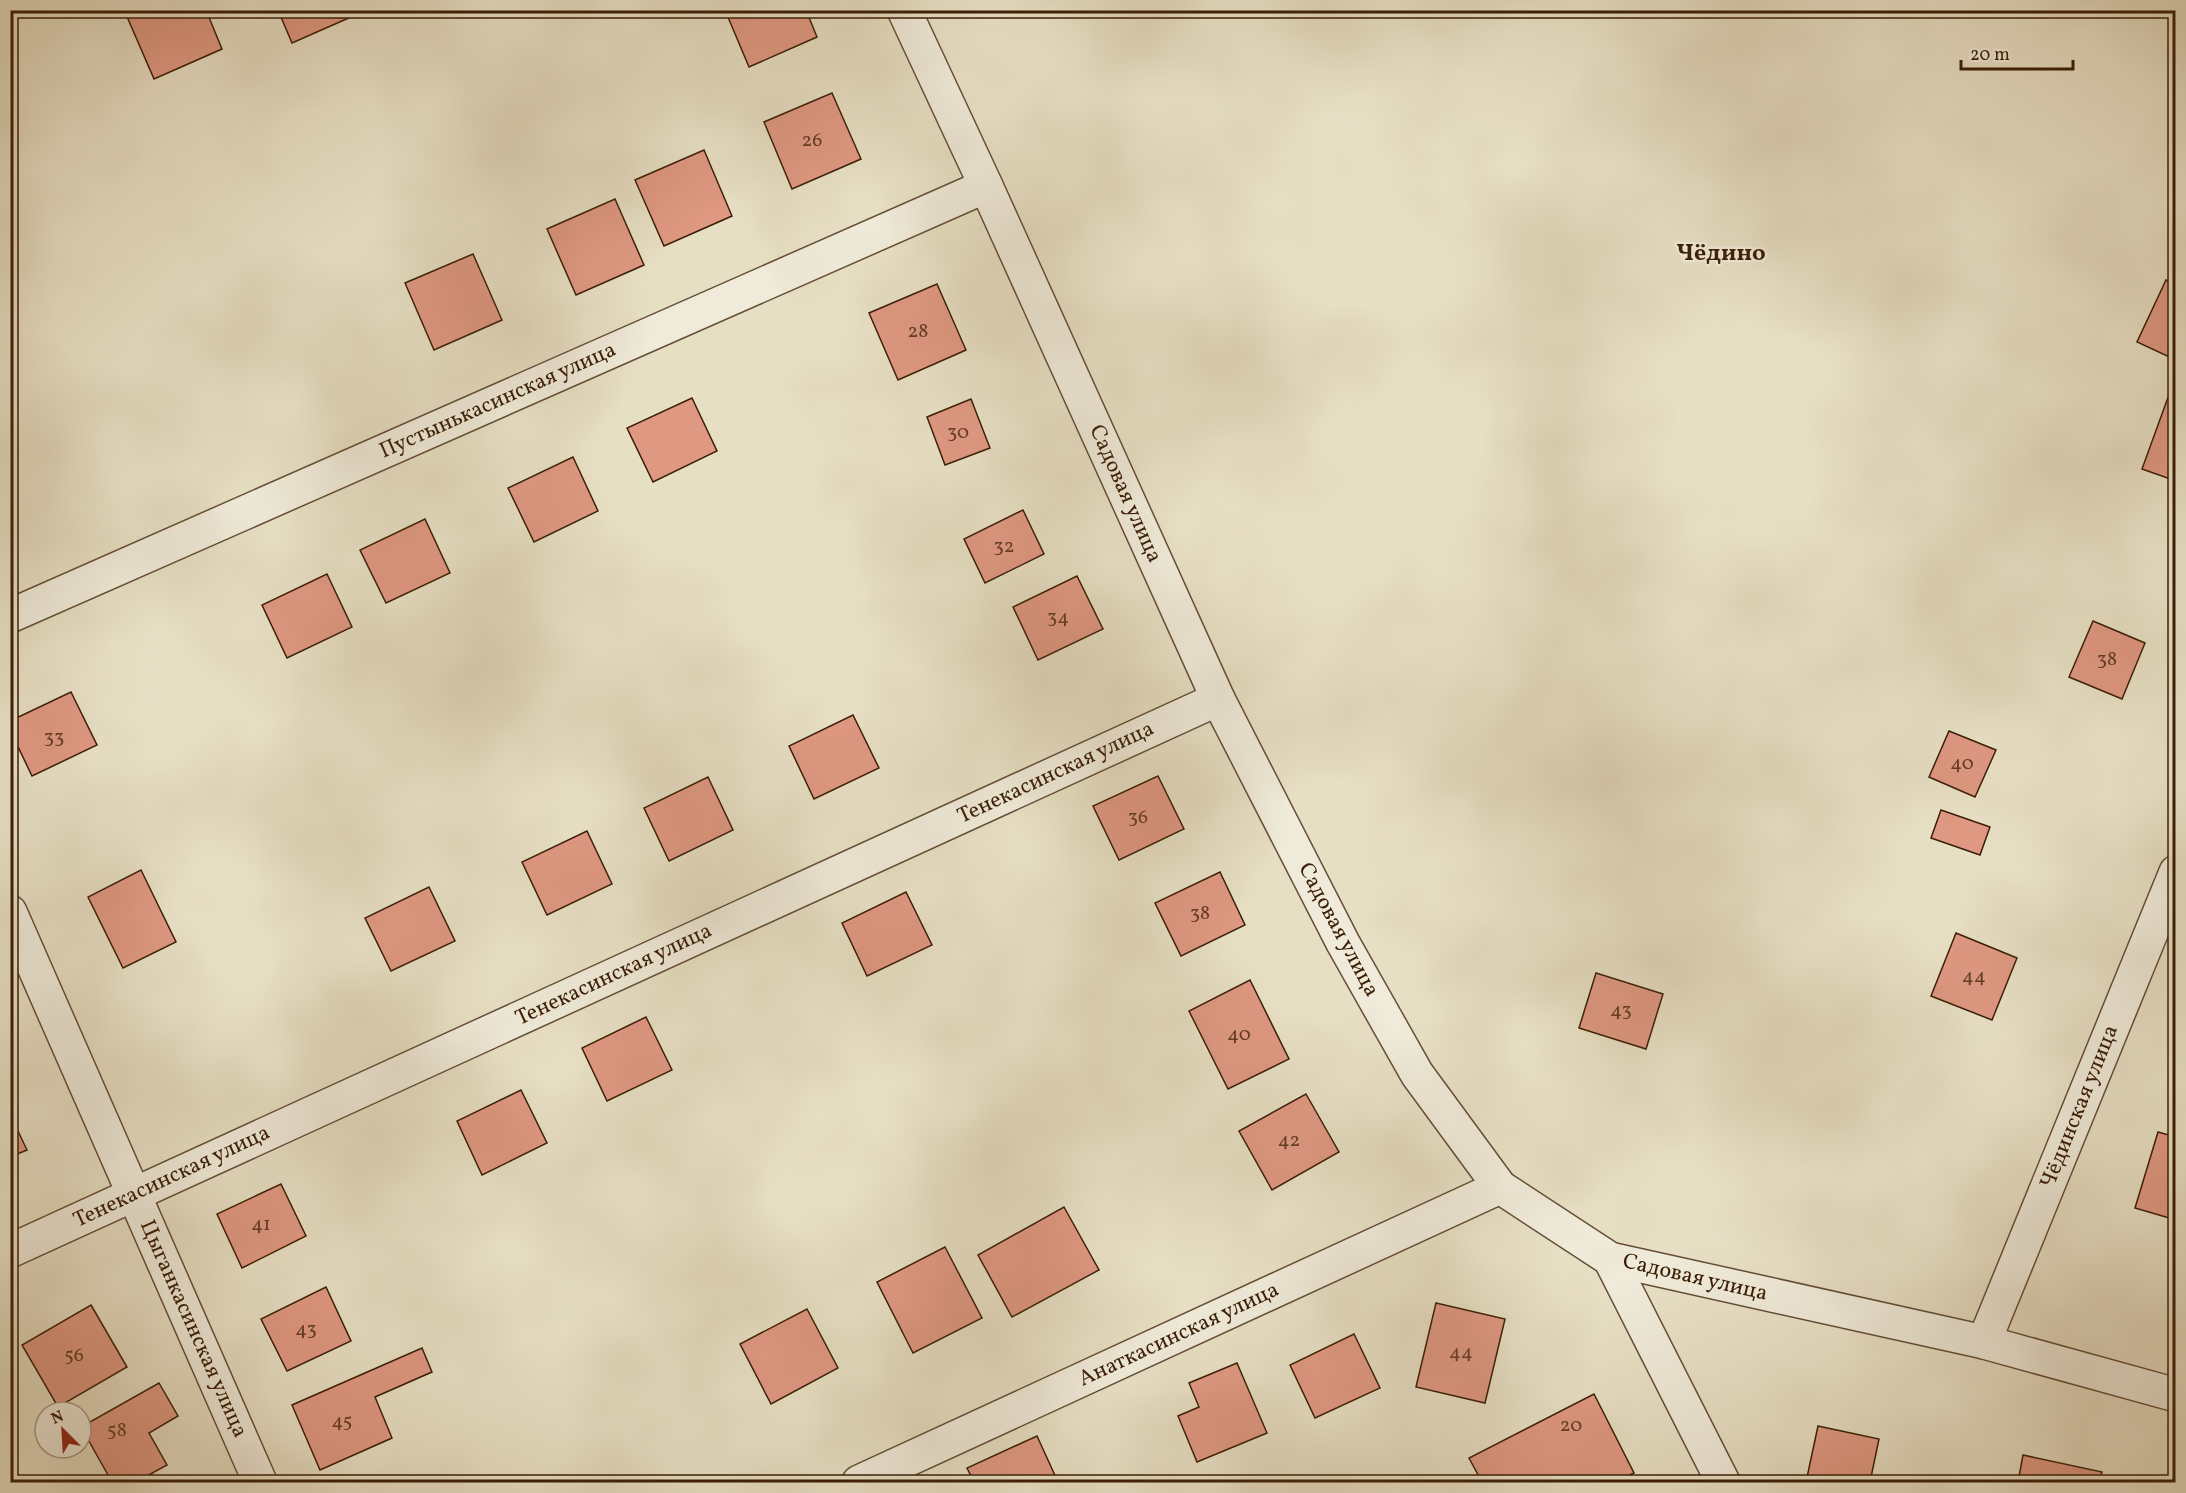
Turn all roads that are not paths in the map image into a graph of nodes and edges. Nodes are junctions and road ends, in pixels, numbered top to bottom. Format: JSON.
{"nodes":[{"id":1,"x":904,"y":10,"type":"edge"},
{"id":2,"x":986,"y":186,"type":"junction"},
{"id":3,"x":10,"y":616,"type":"edge"},
{"id":4,"x":1218,"y":699,"type":"junction"},
{"id":5,"x":2175,"y":872,"type":"edge"},
{"id":6,"x":2169,"y":909,"type":"edge"},
{"id":7,"x":10,"y":912,"type":"edge"},
{"id":8,"x":1500,"y":1187,"type":"junction"},
{"id":9,"x":134,"y":1195,"type":"junction"},
{"id":10,"x":10,"y":1251,"type":"edge"},
{"id":11,"x":1610,"y":1259,"type":"junction"},
{"id":12,"x":1984,"y":1342,"type":"junction"},
{"id":13,"x":2175,"y":1395,"type":"edge"},
{"id":14,"x":260,"y":1482,"type":"edge"},
{"id":15,"x":859,"y":1482,"type":"edge"},
{"id":16,"x":1723,"y":1482,"type":"edge"}],
"edges":[{"from":1,"to":2,"type":"street","name":"Садовая улица"},
{"from":2,"to":3,"type":"street","name":"Пустынькасинская улица"},
{"from":2,"to":4,"type":"street","name":"Садовая улица"},
{"from":4,"to":8,"type":"street","name":"Садовая улица"},
{"from":4,"to":9,"type":"street","name":"Тенекасинская улица"},
{"from":5,"to":6,"type":"street","name":"Чёдинская улица"},
{"from":6,"to":12,"type":"street","name":"Чёдинская улица"},
{"from":7,"to":9,"type":"street","name":"Цыганкасинская улица"},
{"from":8,"to":11,"type":"street","name":"Садовая улица"},
{"from":8,"to":15,"type":"street","name":"Анаткасинская улица"},
{"from":9,"to":10,"type":"street","name":"Тенекасинская улица"},
{"from":9,"to":14,"type":"street","name":"Цыганкасинская улица"},
{"from":11,"to":12,"type":"street","name":"Садовая улица"},
{"from":11,"to":16,"type":"street"},
{"from":12,"to":13,"type":"street","name":"Садовая улица"}]}
